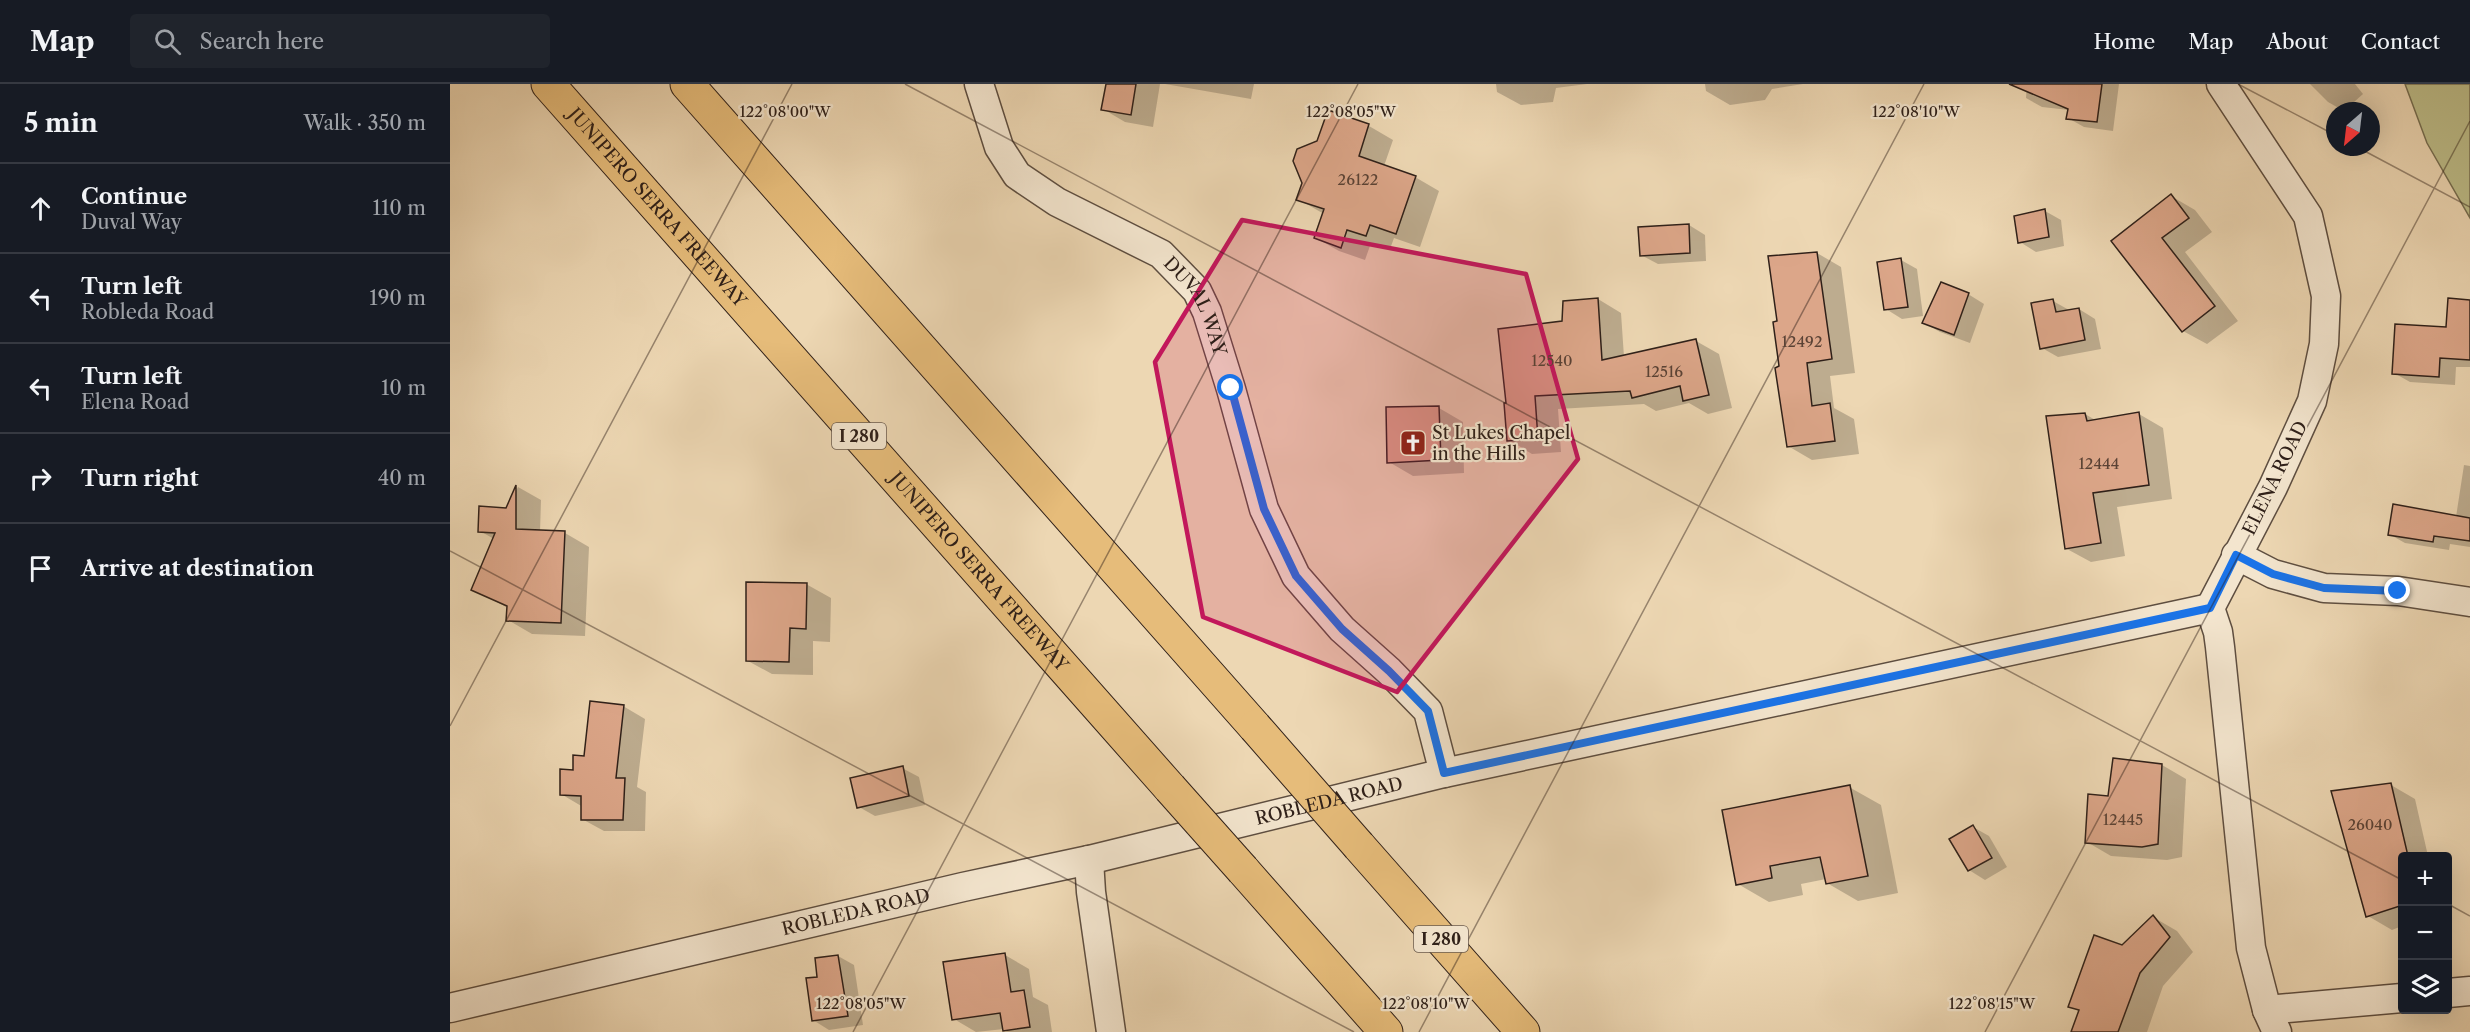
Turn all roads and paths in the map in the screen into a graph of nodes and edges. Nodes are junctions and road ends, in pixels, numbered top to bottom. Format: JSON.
{"nodes":[{"id":1,"x":548,"y":84,"type":"edge"},
{"id":2,"x":687,"y":84,"type":"edge"},
{"id":3,"x":979,"y":84,"type":"edge"},
{"id":4,"x":2221,"y":84,"type":"edge"},
{"id":5,"x":2236,"y":555,"type":"junction"},
{"id":6,"x":2470,"y":602,"type":"edge"},
{"id":7,"x":2210,"y":608,"type":"junction"},
{"id":8,"x":1444,"y":773,"type":"junction"},
{"id":9,"x":1089,"y":860,"type":"junction"},
{"id":10,"x":2470,"y":991,"type":"edge"},
{"id":11,"x":2452,"y":993,"type":"edge"},
{"id":12,"x":2398,"y":999,"type":"edge"},
{"id":13,"x":450,"y":1008,"type":"edge"},
{"id":14,"x":2272,"y":1021,"type":"edge"},
{"id":15,"x":1111,"y":1032,"type":"edge"},
{"id":16,"x":1386,"y":1032,"type":"edge"},
{"id":17,"x":1522,"y":1032,"type":"edge"}],
"edges":[{"from":1,"to":16,"type":"highway","name":"JUNIPERO SERRA FREEWAY","number":"I 280","bridge":true},
{"from":2,"to":17,"type":"highway","number":"I 280","bridge":true},
{"from":3,"to":8,"type":"street","name":"DUVAL WAY"},
{"from":4,"to":5,"type":"street","name":"ELENA ROAD"},
{"from":5,"to":6,"type":"street"},
{"from":5,"to":7,"type":"street","name":"ELENA ROAD"},
{"from":7,"to":8,"type":"street","name":"ROBLEDA ROAD"},
{"from":7,"to":14,"type":"street"},
{"from":8,"to":9,"type":"street","name":"ROBLEDA ROAD"},
{"from":9,"to":13,"type":"street","name":"ROBLEDA ROAD"},
{"from":9,"to":15,"type":"street"},
{"from":10,"to":11,"type":"street"},
{"from":12,"to":14,"type":"street"}]}
